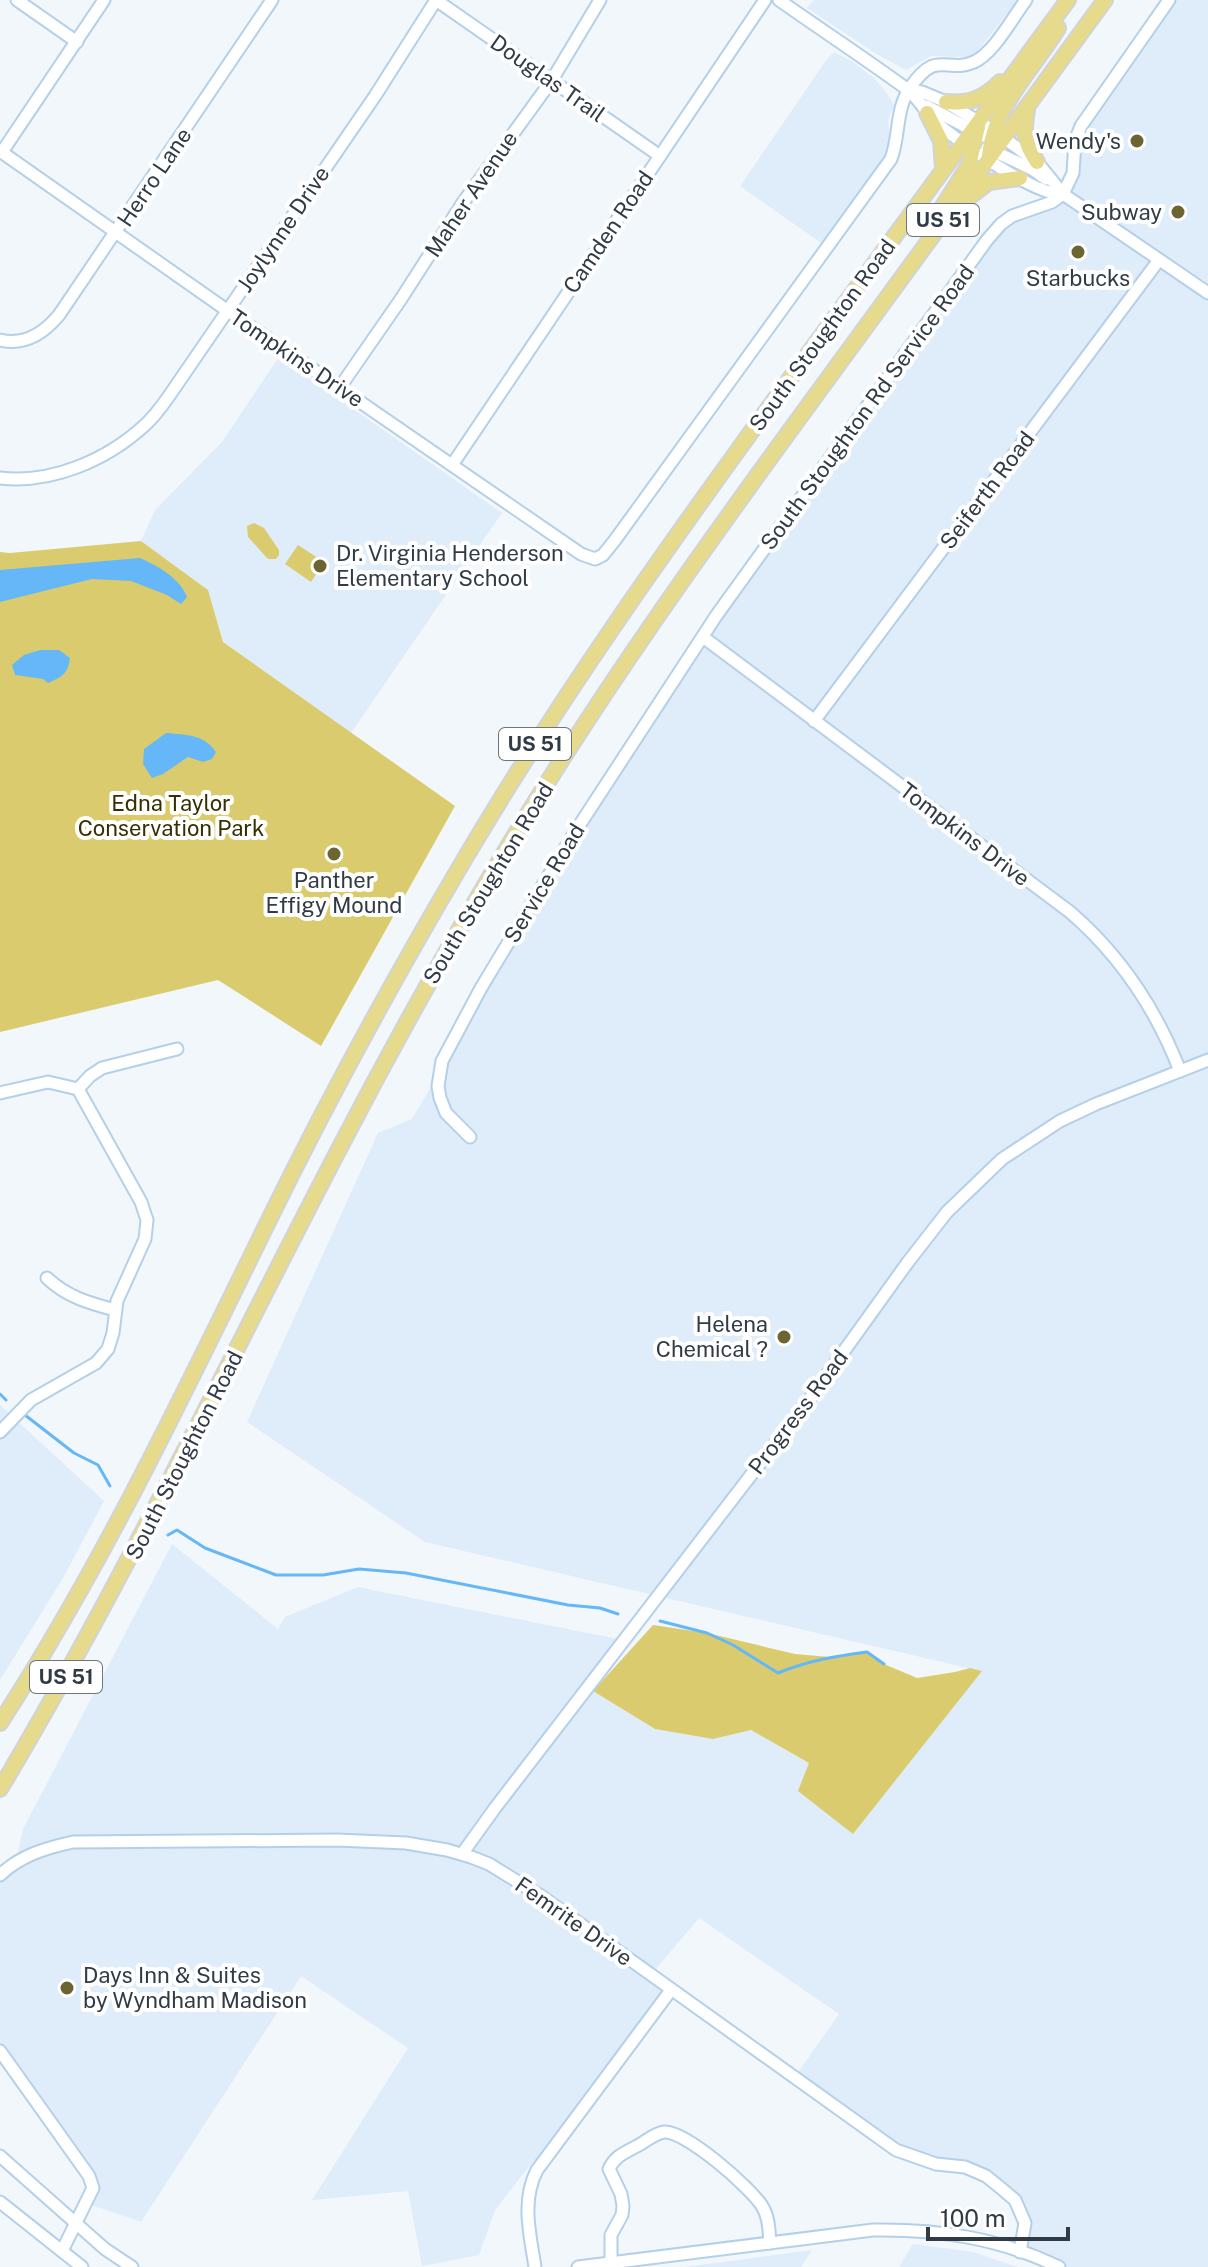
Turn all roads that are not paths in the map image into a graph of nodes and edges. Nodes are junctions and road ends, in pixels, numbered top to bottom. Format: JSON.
{"nodes":[{"id":1,"x":17,"y":0,"type":"edge"},
{"id":2,"x":104,"y":0,"type":"edge"},
{"id":3,"x":272,"y":0,"type":"edge"},
{"id":4,"x":436,"y":0,"type":"edge"},
{"id":5,"x":600,"y":0,"type":"edge"},
{"id":6,"x":765,"y":0,"type":"edge"},
{"id":7,"x":779,"y":0,"type":"edge"},
{"id":8,"x":1026,"y":0,"type":"edge"},
{"id":9,"x":1071,"y":0,"type":"edge"},
{"id":10,"x":1105,"y":0,"type":"edge"},
{"id":11,"x":1169,"y":0,"type":"edge"},
{"id":12,"x":77,"y":42,"type":"junction"},
{"id":13,"x":1014,"y":74,"type":"junction"},
{"id":14,"x":552,"y":80,"type":"junction"},
{"id":15,"x":909,"y":89,"type":"junction"},
{"id":16,"x":946,"y":102,"type":"junction"},
{"id":17,"x":1028,"y":106,"type":"junction"},
{"id":18,"x":927,"y":113,"type":"junction"},
{"id":19,"x":984,"y":141,"type":"junction"},
{"id":20,"x":1,"y":152,"type":"edge"},
{"id":21,"x":660,"y":156,"type":"junction"},
{"id":22,"x":1037,"y":162,"type":"junction"},
{"id":23,"x":943,"y":168,"type":"junction"},
{"id":24,"x":1020,"y":178,"type":"junction"},
{"id":25,"x":1063,"y":194,"type":"junction"},
{"id":26,"x":955,"y":204,"type":"junction"},
{"id":27,"x":116,"y":233,"type":"junction"},
{"id":28,"x":1159,"y":260,"type":"junction"},
{"id":29,"x":899,"y":282,"type":"junction"},
{"id":30,"x":1208,"y":293,"type":"edge"},
{"id":31,"x":228,"y":311,"type":"junction"},
{"id":32,"x":0,"y":340,"type":"edge"},
{"id":33,"x":340,"y":387,"type":"junction"},
{"id":34,"x":452,"y":465,"type":"junction"},
{"id":35,"x":0,"y":478,"type":"edge"},
{"id":36,"x":703,"y":637,"type":"junction"},
{"id":37,"x":814,"y":721,"type":"junction"},
{"id":38,"x":177,"y":1049,"type":"dead end"},
{"id":39,"x":1208,"y":1060,"type":"edge"},
{"id":40,"x":1180,"y":1071,"type":"junction"},
{"id":41,"x":78,"y":1089,"type":"junction"},
{"id":42,"x":0,"y":1093,"type":"edge"},
{"id":43,"x":470,"y":1137,"type":"dead end"},
{"id":44,"x":47,"y":1278,"type":"dead end"},
{"id":45,"x":115,"y":1310,"type":"junction"},
{"id":46,"x":0,"y":1432,"type":"edge"},
{"id":47,"x":31,"y":1674,"type":"junction"},
{"id":48,"x":0,"y":1707,"type":"edge"},
{"id":49,"x":0,"y":1723,"type":"edge"},
{"id":50,"x":0,"y":1789,"type":"edge"},
{"id":51,"x":462,"y":1854,"type":"junction"},
{"id":52,"x":0,"y":1875,"type":"edge"},
{"id":53,"x":671,"y":1990,"type":"junction"},
{"id":54,"x":0,"y":2051,"type":"edge"},
{"id":55,"x":0,"y":2156,"type":"edge"},
{"id":56,"x":0,"y":2202,"type":"edge"},
{"id":57,"x":75,"y":2222,"type":"junction"},
{"id":58,"x":770,"y":2243,"type":"junction"},
{"id":59,"x":62,"y":2251,"type":"junction"},
{"id":60,"x":1020,"y":2252,"type":"junction"},
{"id":61,"x":611,"y":2263,"type":"junction"},
{"id":62,"x":82,"y":2267,"type":"edge"},
{"id":63,"x":132,"y":2267,"type":"edge"},
{"id":64,"x":535,"y":2267,"type":"edge"},
{"id":65,"x":578,"y":2267,"type":"edge"},
{"id":66,"x":1059,"y":2267,"type":"edge"}],
"edges":[{"from":1,"to":12,"type":"street"},
{"from":2,"to":12,"type":"street"},
{"from":3,"to":27,"type":"street","name":"Herro Lane"},
{"from":4,"to":14,"type":"street","name":"Douglas Trail"},
{"from":4,"to":31,"type":"street","name":"Joylynne Drive"},
{"from":5,"to":14,"type":"street","name":"Maher Avenue"},
{"from":6,"to":21,"type":"street","name":"Camden Road"},
{"from":7,"to":15,"type":"street"},
{"from":8,"to":15,"type":"street"},
{"from":9,"to":13,"type":"main road","name":"South Stoughton Road","number":"US 51"},
{"from":9,"to":19,"type":"main road"},
{"from":10,"to":17,"type":"main road","name":"South Stoughton Road","number":"US 51"},
{"from":11,"to":25,"type":"street"},
{"from":12,"to":20,"type":"street"},
{"from":13,"to":16,"type":"main road"},
{"from":13,"to":19,"type":"main road","name":"South Stoughton Road","number":"US 51"},
{"from":14,"to":21,"type":"street","name":"Douglas Trail"},
{"from":14,"to":33,"type":"street","name":"Maher Avenue"},
{"from":15,"to":16,"type":"street"},
{"from":15,"to":18,"type":"street"},
{"from":15,"to":19,"type":"street"},
{"from":15,"to":34,"type":"street","name":"Tompkins Drive"},
{"from":16,"to":19,"type":"street"},
{"from":17,"to":19,"type":"main road","name":"South Stoughton Road","number":"US 51"},
{"from":17,"to":22,"type":"main road"},
{"from":18,"to":19,"type":"street"},
{"from":18,"to":23,"type":"main road"},
{"from":19,"to":22,"type":"street"},
{"from":19,"to":23,"type":"main road","name":"South Stoughton Road","number":"US 51"},
{"from":19,"to":24,"type":"street"},
{"from":19,"to":25,"type":"street"},
{"from":19,"to":26,"type":"main road","name":"South Stoughton Road","number":"US 51"},
{"from":19,"to":29,"type":"main road"},
{"from":20,"to":27,"type":"street","name":"Tompkins Drive"},
{"from":21,"to":34,"type":"street","name":"Camden Road"},
{"from":22,"to":25,"type":"street"},
{"from":23,"to":47,"type":"main road","name":"South Stoughton Road","number":"US 51"},
{"from":24,"to":25,"type":"street"},
{"from":24,"to":26,"type":"main road"},
{"from":25,"to":28,"type":"street"},
{"from":25,"to":36,"type":"street","name":"South Stoughton Rd Service Road"},
{"from":26,"to":29,"type":"main road","name":"South Stoughton Road","number":"US 51"},
{"from":27,"to":31,"type":"street","name":"Tompkins Drive"},
{"from":27,"to":32,"type":"street","name":"Herro Lane"},
{"from":28,"to":30,"type":"street"},
{"from":28,"to":37,"type":"street","name":"Seiferth Road"},
{"from":29,"to":50,"type":"main road","name":"South Stoughton Road","number":"US 51"},
{"from":31,"to":33,"type":"street","name":"Tompkins Drive"},
{"from":31,"to":35,"type":"street","name":"Joylynne Drive"},
{"from":33,"to":34,"type":"street","name":"Tompkins Drive"},
{"from":36,"to":37,"type":"street","name":"Tompkins Drive"},
{"from":36,"to":43,"type":"street","name":"Service Road"},
{"from":37,"to":40,"type":"street","name":"Tompkins Drive"},
{"from":38,"to":41,"type":"street"},
{"from":39,"to":40,"type":"street","name":"Progress Road"},
{"from":40,"to":51,"type":"street","name":"Progress Road"},
{"from":41,"to":42,"type":"street"},
{"from":41,"to":45,"type":"street"},
{"from":44,"to":45,"type":"street"},
{"from":45,"to":46,"type":"street"},
{"from":47,"to":48,"type":"main road"},
{"from":47,"to":49,"type":"main road","name":"South Stoughton Road","number":"US 51"},
{"from":51,"to":52,"type":"street","name":"Femrite Drive"},
{"from":51,"to":53,"type":"street","name":"Femrite Drive"},
{"from":53,"to":60,"type":"street","name":"Femrite Drive"},
{"from":53,"to":64,"type":"street"},
{"from":54,"to":57,"type":"street"},
{"from":55,"to":57,"type":"street"},
{"from":56,"to":59,"type":"street"},
{"from":57,"to":59,"type":"street"},
{"from":57,"to":63,"type":"street"},
{"from":58,"to":60,"type":"street"},
{"from":58,"to":61,"type":"street"},
{"from":58,"to":61,"type":"street"},
{"from":59,"to":62,"type":"street"},
{"from":60,"to":66,"type":"street"},
{"from":61,"to":65,"type":"street"}]}
